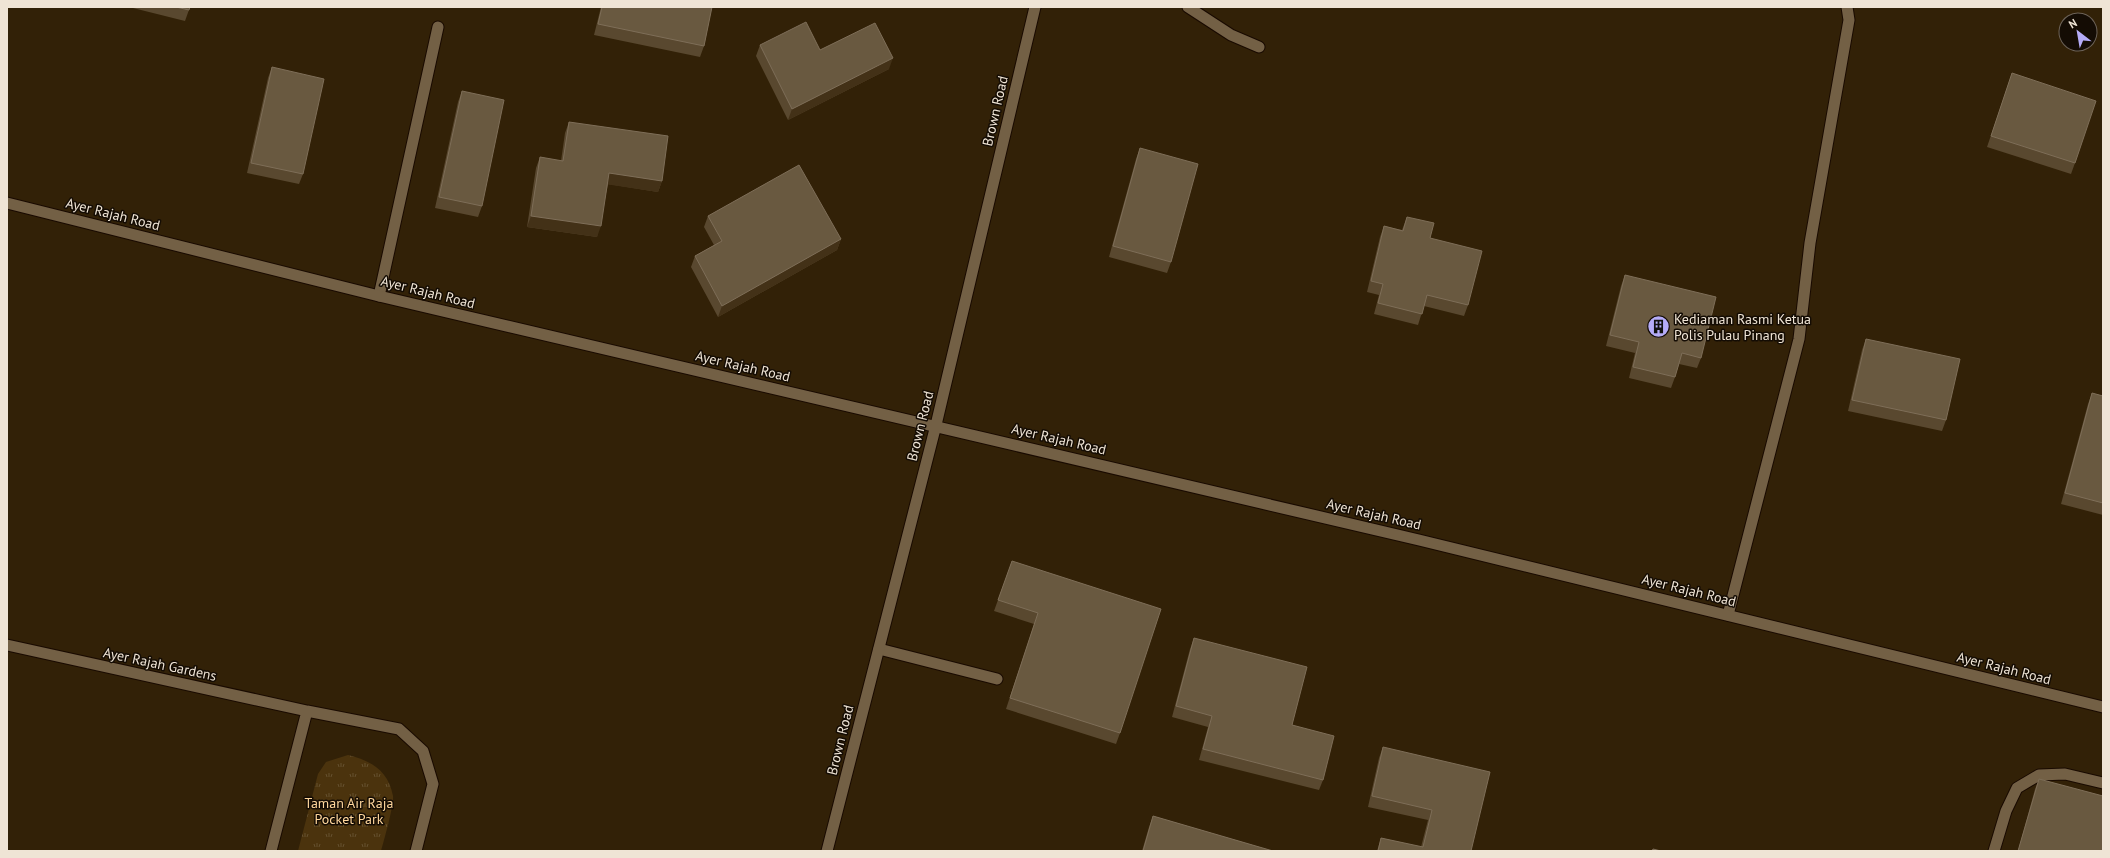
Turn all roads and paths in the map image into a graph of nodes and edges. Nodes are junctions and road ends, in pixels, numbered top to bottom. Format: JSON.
{"nodes":[{"id":1,"x":1035,"y":7,"type":"edge"},
{"id":2,"x":1188,"y":7,"type":"edge"},
{"id":3,"x":1847,"y":7,"type":"edge"},
{"id":4,"x":438,"y":27,"type":"dead end"},
{"id":5,"x":1259,"y":47,"type":"dead end"},
{"id":6,"x":7,"y":203,"type":"edge"},
{"id":7,"x":379,"y":296,"type":"junction"},
{"id":8,"x":936,"y":425,"type":"junction"},
{"id":9,"x":1728,"y":615,"type":"junction"},
{"id":10,"x":7,"y":645,"type":"edge"},
{"id":11,"x":879,"y":649,"type":"junction"},
{"id":12,"x":997,"y":679,"type":"dead end"},
{"id":13,"x":2103,"y":708,"type":"edge"},
{"id":14,"x":307,"y":711,"type":"junction"},
{"id":15,"x":2103,"y":783,"type":"edge"},
{"id":16,"x":271,"y":851,"type":"edge"},
{"id":17,"x":416,"y":851,"type":"edge"},
{"id":18,"x":827,"y":851,"type":"edge"},
{"id":19,"x":1994,"y":851,"type":"edge"}],
"edges":[{"from":1,"to":8,"type":"street","name":"Brown Road"},
{"from":2,"to":5,"type":"street"},
{"from":3,"to":9,"type":"street"},
{"from":4,"to":7,"type":"street"},
{"from":6,"to":7,"type":"street","name":"Ayer Rajah Road"},
{"from":7,"to":8,"type":"street","name":"Ayer Rajah Road"},
{"from":8,"to":9,"type":"street","name":"Ayer Rajah Road"},
{"from":8,"to":11,"type":"street","name":"Brown Road"},
{"from":9,"to":13,"type":"street","name":"Ayer Rajah Road"},
{"from":10,"to":14,"type":"street","name":"Ayer Rajah Gardens"},
{"from":11,"to":12,"type":"street"},
{"from":11,"to":18,"type":"street","name":"Brown Road"},
{"from":14,"to":16,"type":"street"},
{"from":14,"to":17,"type":"street","name":"Ayer Rajah Gardens"},
{"from":15,"to":19,"type":"street"}]}
